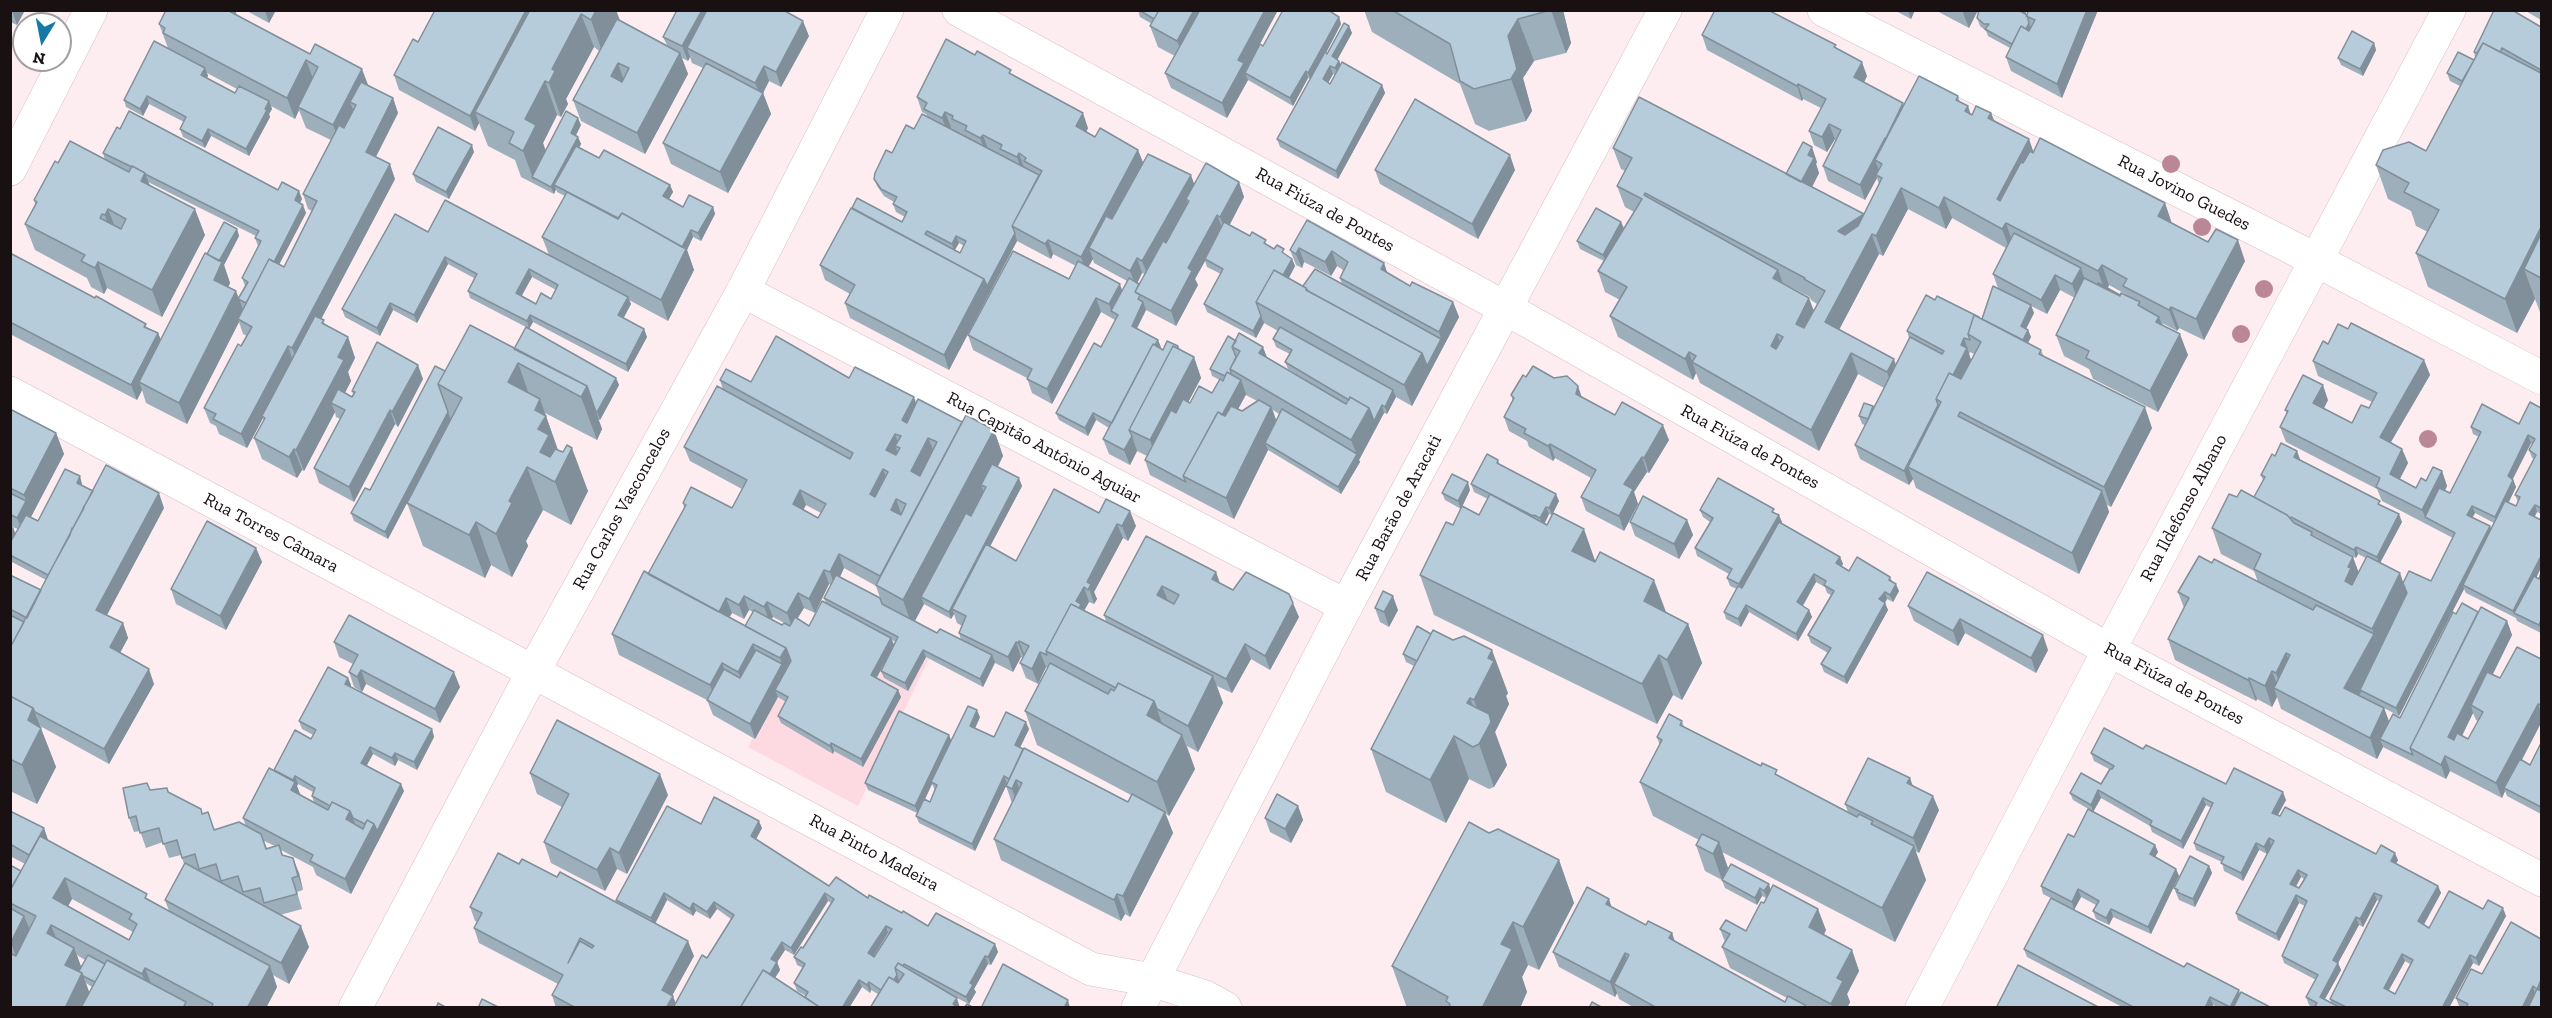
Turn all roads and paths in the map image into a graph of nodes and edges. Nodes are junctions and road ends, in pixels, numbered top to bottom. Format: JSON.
{"nodes":[{"id":1,"x":91,"y":10,"type":"edge"},
{"id":2,"x":959,"y":10,"type":"edge"},
{"id":3,"x":1665,"y":10,"type":"edge"},
{"id":4,"x":1824,"y":10,"type":"edge"},
{"id":5,"x":2449,"y":10,"type":"edge"},
{"id":6,"x":884,"y":12,"type":"edge"},
{"id":7,"x":10,"y":169,"type":"edge"},
{"id":8,"x":2317,"y":261,"type":"junction"},
{"id":9,"x":743,"y":291,"type":"junction"},
{"id":10,"x":1507,"y":309,"type":"junction"},
{"id":11,"x":2541,"y":378,"type":"edge"},
{"id":12,"x":10,"y":393,"type":"edge"},
{"id":13,"x":1346,"y":606,"type":"junction"},
{"id":14,"x":2109,"y":650,"type":"junction"},
{"id":15,"x":533,"y":672,"type":"junction"},
{"id":16,"x":2541,"y":880,"type":"edge"},
{"id":17,"x":1145,"y":994,"type":"edge"},
{"id":18,"x":355,"y":1008,"type":"edge"},
{"id":19,"x":1225,"y":1008,"type":"edge"},
{"id":20,"x":1923,"y":1008,"type":"edge"}],
"edges":[{"from":1,"to":7,"type":"street"},
{"from":2,"to":10,"type":"street","name":"Rua Fiúza de Pontes"},
{"from":3,"to":10,"type":"street","name":"Rua Barão de Aracati"},
{"from":4,"to":8,"type":"street","name":"Rua Jovino Guedes"},
{"from":5,"to":8,"type":"street","name":"Rua Ildefonso Albano"},
{"from":6,"to":9,"type":"street","name":"Rua Carlos Vasconcelos"},
{"from":8,"to":11,"type":"street","name":"Rua Jovino Guedes"},
{"from":8,"to":14,"type":"street","name":"Rua Ildefonso Albano"},
{"from":9,"to":13,"type":"street","name":"Rua Capitão Antônio Aguiar"},
{"from":9,"to":15,"type":"street","name":"Rua Carlos Vasconcelos"},
{"from":10,"to":13,"type":"street","name":"Rua Barão de Aracati"},
{"from":10,"to":14,"type":"street","name":"Rua Fiúza de Pontes"},
{"from":12,"to":15,"type":"street","name":"Rua Torres Câmara"},
{"from":13,"to":17,"type":"street","name":"Rua Barão de Aracati"},
{"from":14,"to":16,"type":"street","name":"Rua Fiúza de Pontes"},
{"from":14,"to":20,"type":"street","name":"Rua Ildefonso Albano"},
{"from":15,"to":17,"type":"street","name":"Rua Pinto Madeira"},
{"from":15,"to":18,"type":"street","name":"Rua Carlos Vasconcelos"},
{"from":17,"to":19,"type":"street","name":"Rua Pinto Madeira"}]}
